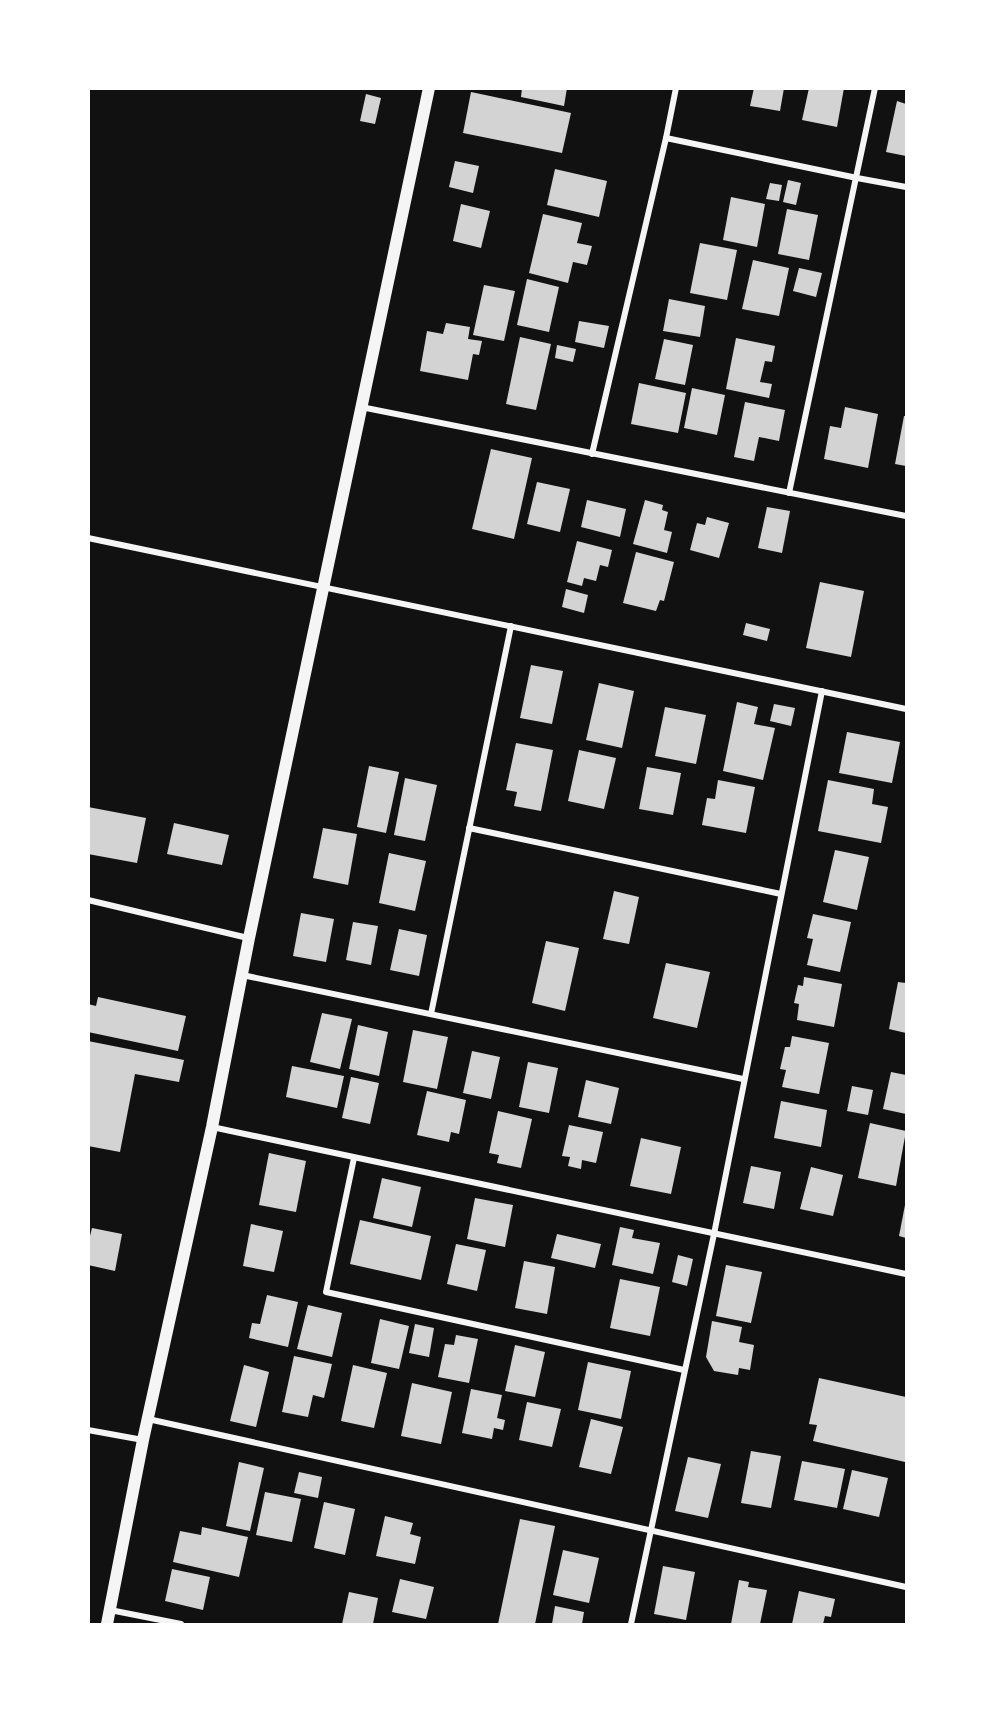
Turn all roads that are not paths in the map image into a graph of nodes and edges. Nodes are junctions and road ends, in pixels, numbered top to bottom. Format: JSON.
{"nodes":[{"id":1,"x":429,"y":88,"type":"edge"},
{"id":2,"x":676,"y":88,"type":"edge"},
{"id":3,"x":875,"y":88,"type":"edge"},
{"id":4,"x":666,"y":138,"type":"junction"},
{"id":5,"x":857,"y":178,"type":"junction"},
{"id":6,"x":906,"y":187,"type":"edge"},
{"id":7,"x":360,"y":406,"type":"junction"},
{"id":8,"x":592,"y":454,"type":"junction"},
{"id":9,"x":789,"y":494,"type":"junction"},
{"id":10,"x":906,"y":516,"type":"edge"},
{"id":11,"x":88,"y":538,"type":"edge"},
{"id":12,"x":323,"y":587,"type":"junction"},
{"id":13,"x":511,"y":626,"type":"junction"},
{"id":14,"x":822,"y":691,"type":"junction"},
{"id":15,"x":906,"y":709,"type":"edge"},
{"id":16,"x":469,"y":828,"type":"junction"},
{"id":17,"x":781,"y":894,"type":"junction"},
{"id":18,"x":88,"y":900,"type":"edge"},
{"id":19,"x":249,"y":938,"type":"junction"},
{"id":20,"x":242,"y":975,"type":"junction"},
{"id":21,"x":430,"y":1014,"type":"junction"},
{"id":22,"x":743,"y":1079,"type":"junction"},
{"id":23,"x":212,"y":1127,"type":"junction"},
{"id":24,"x":354,"y":1158,"type":"junction"},
{"id":25,"x":714,"y":1234,"type":"junction"},
{"id":26,"x":906,"y":1274,"type":"edge"},
{"id":27,"x":684,"y":1370,"type":"junction"},
{"id":28,"x":148,"y":1419,"type":"junction"},
{"id":29,"x":88,"y":1430,"type":"edge"},
{"id":30,"x":143,"y":1440,"type":"junction"},
{"id":31,"x":651,"y":1531,"type":"junction"},
{"id":32,"x":906,"y":1587,"type":"edge"},
{"id":33,"x":110,"y":1610,"type":"junction"},
{"id":34,"x":107,"y":1624,"type":"edge"},
{"id":35,"x":181,"y":1624,"type":"edge"},
{"id":36,"x":631,"y":1624,"type":"edge"}],
"edges":[{"from":1,"to":7,"type":"main road"},
{"from":2,"to":4,"type":"street"},
{"from":3,"to":5,"type":"street"},
{"from":4,"to":5,"type":"street"},
{"from":4,"to":8,"type":"street"},
{"from":5,"to":6,"type":"street"},
{"from":5,"to":9,"type":"street"},
{"from":7,"to":8,"type":"street"},
{"from":7,"to":12,"type":"main road"},
{"from":8,"to":9,"type":"street"},
{"from":9,"to":10,"type":"street"},
{"from":11,"to":12,"type":"street"},
{"from":12,"to":13,"type":"street"},
{"from":12,"to":19,"type":"main road"},
{"from":13,"to":14,"type":"street"},
{"from":13,"to":16,"type":"street"},
{"from":14,"to":15,"type":"street"},
{"from":14,"to":17,"type":"street"},
{"from":16,"to":17,"type":"street"},
{"from":16,"to":21,"type":"street"},
{"from":17,"to":22,"type":"street"},
{"from":18,"to":19,"type":"street"},
{"from":19,"to":20,"type":"main road"},
{"from":20,"to":21,"type":"street"},
{"from":20,"to":23,"type":"main road"},
{"from":21,"to":22,"type":"street"},
{"from":22,"to":25,"type":"street"},
{"from":23,"to":24,"type":"street"},
{"from":23,"to":28,"type":"main road"},
{"from":24,"to":25,"type":"street"},
{"from":24,"to":27,"type":"street"},
{"from":25,"to":26,"type":"street"},
{"from":25,"to":27,"type":"street"},
{"from":27,"to":31,"type":"street"},
{"from":28,"to":30,"type":"main road"},
{"from":28,"to":31,"type":"street"},
{"from":29,"to":30,"type":"street"},
{"from":30,"to":33,"type":"main road"},
{"from":31,"to":32,"type":"street"},
{"from":31,"to":36,"type":"street"},
{"from":33,"to":34,"type":"main road"},
{"from":33,"to":35,"type":"street"}]}
